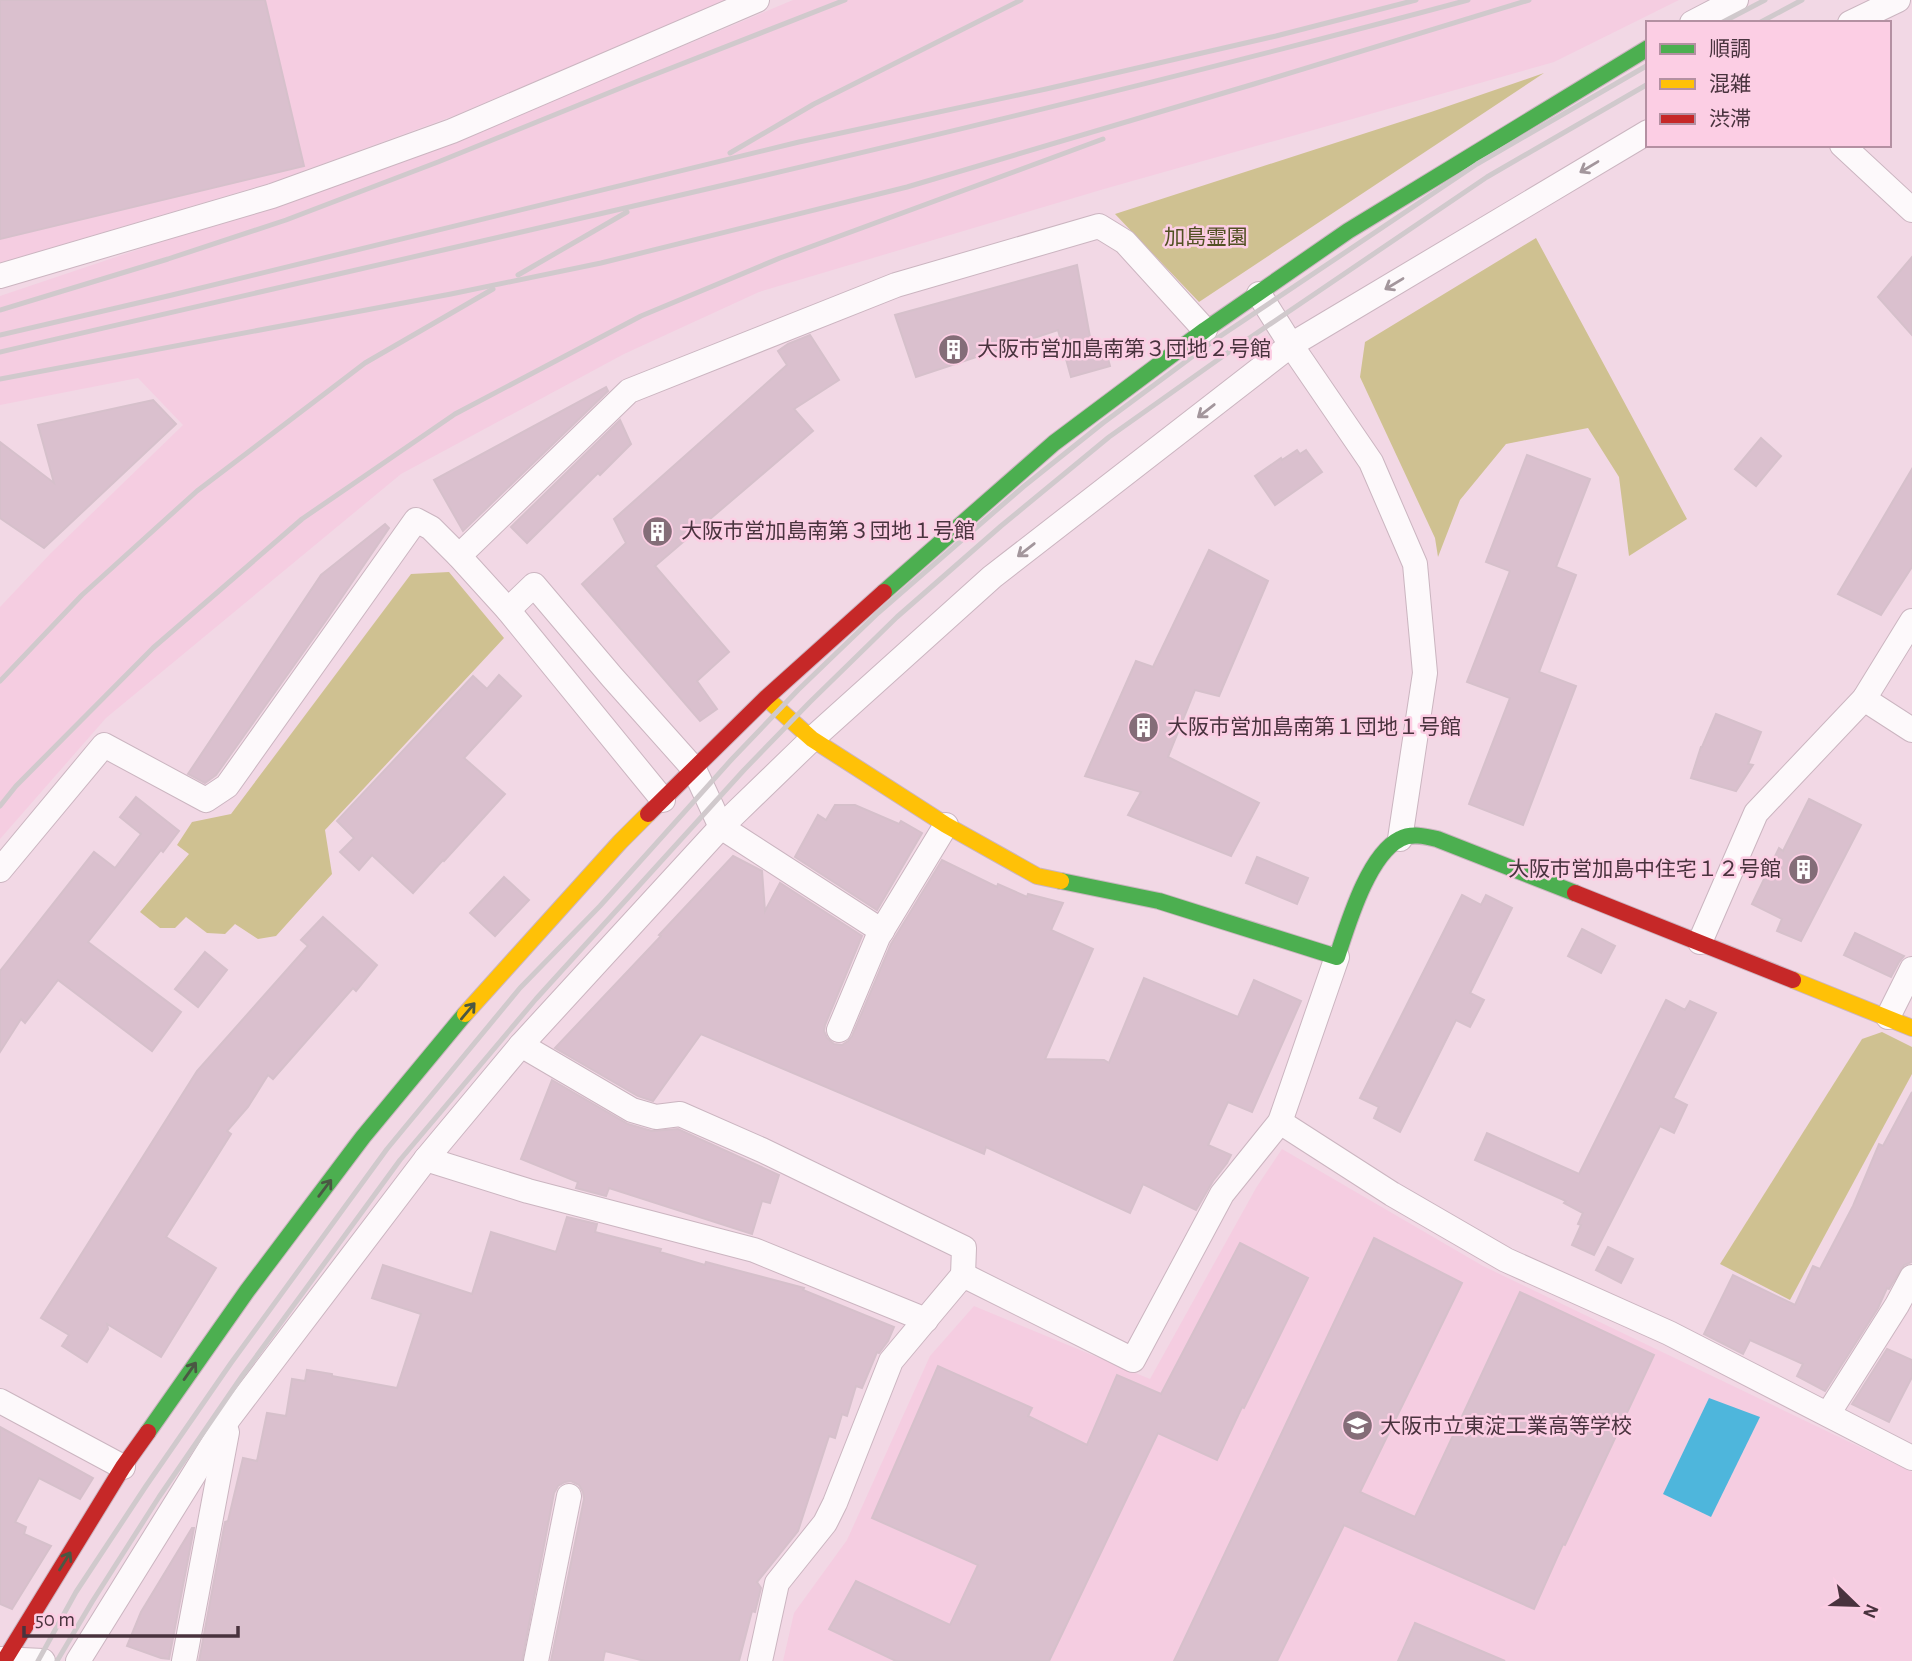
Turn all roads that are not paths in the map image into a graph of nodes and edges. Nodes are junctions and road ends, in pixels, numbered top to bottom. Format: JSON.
{"nodes":[{"id":1,"x":757,"y":0,"type":"edge"},
{"id":2,"x":1898,"y":0,"type":"edge"},
{"id":3,"x":1724,"y":11,"type":"edge"},
{"id":4,"x":1697,"y":21,"type":"edge"},
{"id":5,"x":1854,"y":21,"type":"edge"},
{"id":6,"x":1646,"y":49,"type":"edge"},
{"id":7,"x":1646,"y":133,"type":"edge"},
{"id":8,"x":1844,"y":147,"type":"edge"},
{"id":9,"x":1912,"y":210,"type":"edge"},
{"id":10,"x":0,"y":276,"type":"edge"},
{"id":11,"x":1259,"y":294,"type":"junction"},
{"id":12,"x":1205,"y":330,"type":"junction"},
{"id":13,"x":1291,"y":345,"type":"junction"},
{"id":14,"x":459,"y":556,"type":"junction"},
{"id":15,"x":508,"y":610,"type":"junction"},
{"id":16,"x":1912,"y":621,"type":"edge"},
{"id":17,"x":612,"y":677,"type":"junction"},
{"id":18,"x":766,"y":698,"type":"junction"},
{"id":19,"x":1864,"y":699,"type":"junction"},
{"id":20,"x":583,"y":704,"type":"junction"},
{"id":21,"x":1912,"y":730,"type":"edge"},
{"id":22,"x":812,"y":739,"type":"junction"},
{"id":23,"x":694,"y":769,"type":"junction"},
{"id":24,"x":663,"y":800,"type":"junction"},
{"id":25,"x":946,"y":825,"type":"junction"},
{"id":26,"x":721,"y":827,"type":"junction"},
{"id":27,"x":1400,"y":839,"type":"junction"},
{"id":28,"x":0,"y":870,"type":"edge"},
{"id":29,"x":882,"y":931,"type":"junction"},
{"id":30,"x":1700,"y":942,"type":"junction"},
{"id":31,"x":1337,"y":957,"type":"junction"},
{"id":32,"x":1912,"y":969,"type":"edge"},
{"id":33,"x":1888,"y":1017,"type":"junction"},
{"id":34,"x":1912,"y":1028,"type":"edge"},
{"id":35,"x":839,"y":1030,"type":"dead end"},
{"id":36,"x":521,"y":1045,"type":"junction"},
{"id":37,"x":1280,"y":1122,"type":"junction"},
{"id":38,"x":426,"y":1159,"type":"junction"},
{"id":39,"x":962,"y":1275,"type":"junction"},
{"id":40,"x":1912,"y":1277,"type":"edge"},
{"id":41,"x":926,"y":1320,"type":"junction"},
{"id":42,"x":0,"y":1401,"type":"edge"},
{"id":43,"x":1828,"y":1415,"type":"junction"},
{"id":44,"x":229,"y":1418,"type":"junction"},
{"id":45,"x":1912,"y":1458,"type":"edge"},
{"id":46,"x":123,"y":1467,"type":"junction"},
{"id":47,"x":569,"y":1496,"type":"dead end"},
{"id":48,"x":3,"y":1660,"type":"edge"},
{"id":49,"x":43,"y":1661,"type":"edge"},
{"id":50,"x":78,"y":1661,"type":"edge"},
{"id":51,"x":184,"y":1661,"type":"edge"},
{"id":52,"x":536,"y":1661,"type":"edge"},
{"id":53,"x":760,"y":1661,"type":"edge"}],
"edges":[{"from":1,"to":10,"type":"street"},
{"from":2,"to":5,"type":"street"},
{"from":3,"to":4,"type":"street"},
{"from":6,"to":11,"type":"street"},
{"from":7,"to":13,"type":"street","one_way":true},
{"from":8,"to":9,"type":"street"},
{"from":11,"to":12,"type":"street"},
{"from":11,"to":13,"type":"street"},
{"from":12,"to":14,"type":"street"},
{"from":12,"to":18,"type":"street"},
{"from":13,"to":22,"type":"street","one_way":true},
{"from":13,"to":27,"type":"street"},
{"from":14,"to":15,"type":"street"},
{"from":14,"to":28,"type":"street"},
{"from":15,"to":17,"type":"street"},
{"from":15,"to":20,"type":"street"},
{"from":16,"to":19,"type":"street"},
{"from":17,"to":20,"type":"street"},
{"from":17,"to":23,"type":"street"},
{"from":18,"to":22,"type":"street"},
{"from":18,"to":23,"type":"street"},
{"from":19,"to":21,"type":"street"},
{"from":19,"to":30,"type":"street"},
{"from":20,"to":24,"type":"street"},
{"from":22,"to":25,"type":"street"},
{"from":22,"to":26,"type":"street"},
{"from":23,"to":24,"type":"street"},
{"from":23,"to":26,"type":"street"},
{"from":46,"to":24,"type":"street","one_way":true},
{"from":25,"to":29,"type":"street"},
{"from":25,"to":31,"type":"street"},
{"from":26,"to":29,"type":"street"},
{"from":26,"to":36,"type":"street"},
{"from":27,"to":30,"type":"street"},
{"from":27,"to":31,"type":"street"},
{"from":29,"to":35,"type":"street"},
{"from":30,"to":33,"type":"street"},
{"from":31,"to":37,"type":"street"},
{"from":32,"to":33,"type":"street"},
{"from":33,"to":34,"type":"street"},
{"from":36,"to":38,"type":"street"},
{"from":36,"to":39,"type":"street"},
{"from":37,"to":39,"type":"street"},
{"from":37,"to":43,"type":"street"},
{"from":38,"to":41,"type":"street"},
{"from":38,"to":44,"type":"street"},
{"from":39,"to":41,"type":"street"},
{"from":40,"to":43,"type":"street"},
{"from":41,"to":53,"type":"street"},
{"from":42,"to":46,"type":"street"},
{"from":43,"to":45,"type":"street"},
{"from":44,"to":50,"type":"street"},
{"from":44,"to":51,"type":"street"},
{"from":48,"to":46,"type":"street","one_way":true},
{"from":47,"to":52,"type":"street"},
{"from":48,"to":49,"type":"street"}]}
